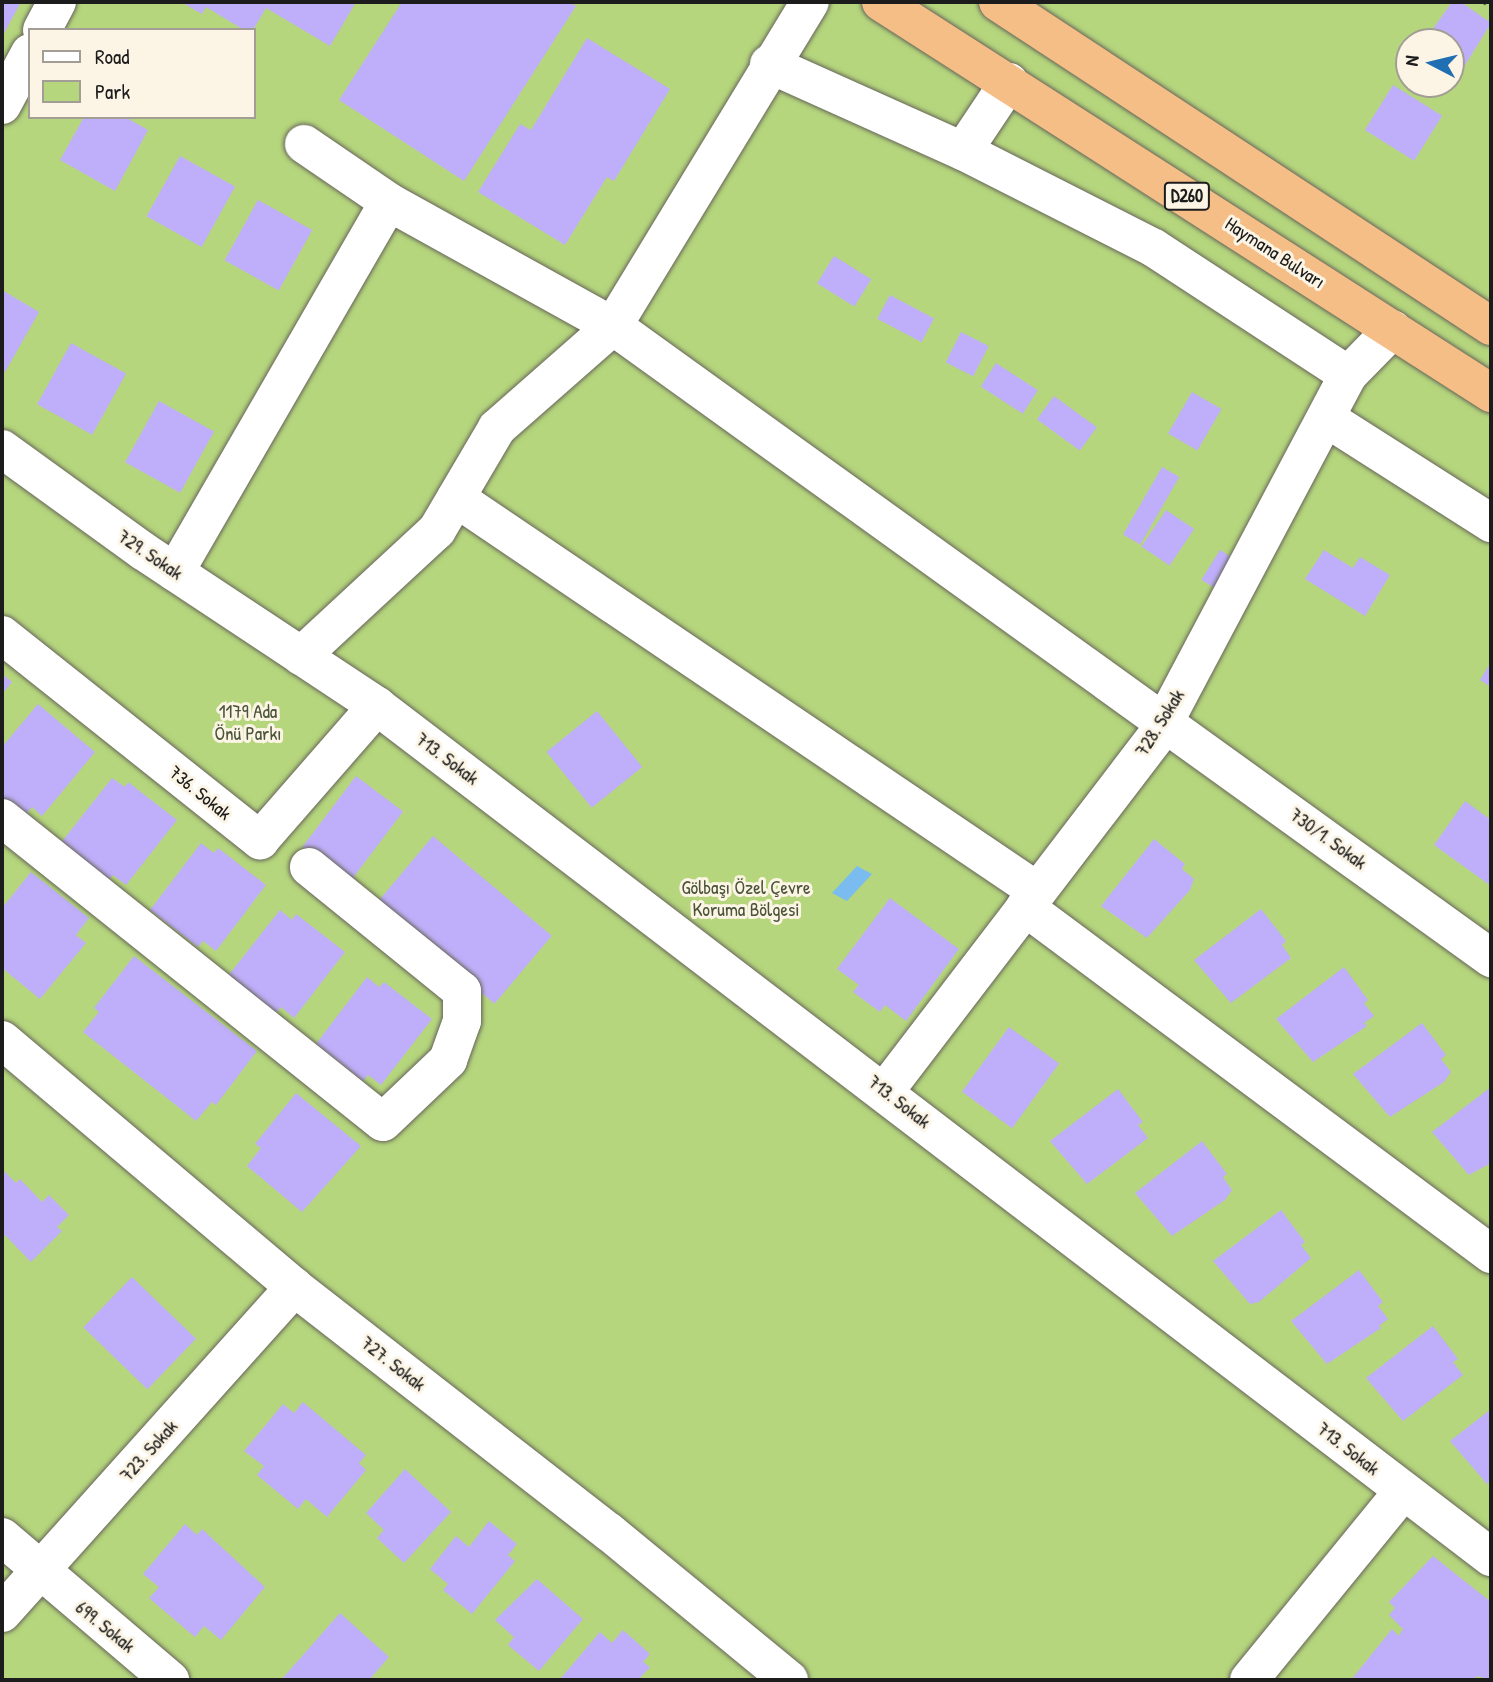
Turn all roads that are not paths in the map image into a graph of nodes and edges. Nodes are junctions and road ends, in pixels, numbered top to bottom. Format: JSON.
{"nodes":[{"id":1,"x":57,"y":2,"type":"edge"},
{"id":2,"x":810,"y":2,"type":"edge"},
{"id":3,"x":881,"y":2,"type":"edge"},
{"id":4,"x":998,"y":2,"type":"edge"},
{"id":5,"x":43,"y":28,"type":"edge"},
{"id":6,"x":28,"y":57,"type":"edge"},
{"id":7,"x":769,"y":64,"type":"junction"},
{"id":8,"x":1009,"y":82,"type":"junction"},
{"id":9,"x":2,"y":105,"type":"edge"},
{"id":10,"x":304,"y":144,"type":"dead end"},
{"id":11,"x":963,"y":151,"type":"junction"},
{"id":12,"x":389,"y":202,"type":"junction"},
{"id":13,"x":613,"y":326,"type":"junction"},
{"id":14,"x":1491,"y":327,"type":"edge"},
{"id":15,"x":1393,"y":329,"type":"junction"},
{"id":16,"x":1348,"y":375,"type":"junction"},
{"id":17,"x":1491,"y":393,"type":"edge"},
{"id":18,"x":1326,"y":418,"type":"junction"},
{"id":19,"x":2,"y":449,"type":"edge"},
{"id":20,"x":456,"y":498,"type":"junction"},
{"id":21,"x":1491,"y":523,"type":"edge"},
{"id":22,"x":175,"y":572,"type":"junction"},
{"id":23,"x":2,"y":635,"type":"edge"},
{"id":24,"x":301,"y":656,"type":"junction"},
{"id":25,"x":377,"y":706,"type":"junction"},
{"id":26,"x":1166,"y":720,"type":"junction"},
{"id":27,"x":2,"y":818,"type":"edge"},
{"id":28,"x":309,"y":867,"type":"dead end"},
{"id":29,"x":1031,"y":899,"type":"junction"},
{"id":30,"x":1491,"y":958,"type":"edge"},
{"id":31,"x":2,"y":1040,"type":"edge"},
{"id":32,"x":885,"y":1091,"type":"junction"},
{"id":33,"x":1491,"y":1254,"type":"edge"},
{"id":34,"x":294,"y":1287,"type":"junction"},
{"id":35,"x":1403,"y":1491,"type":"junction"},
{"id":36,"x":2,"y":1537,"type":"edge"},
{"id":37,"x":1491,"y":1557,"type":"edge"},
{"id":38,"x":40,"y":1573,"type":"junction"},
{"id":39,"x":2,"y":1613,"type":"edge"},
{"id":40,"x":170,"y":1680,"type":"edge"},
{"id":41,"x":789,"y":1680,"type":"edge"},
{"id":42,"x":1249,"y":1680,"type":"edge"}],
"edges":[{"from":1,"to":5,"type":"street"},
{"from":2,"to":7,"type":"street"},
{"from":3,"to":8,"type":"highway","name":"Haymana Bulvarı","number":"D260"},
{"from":4,"to":14,"type":"highway"},
{"from":6,"to":9,"type":"street"},
{"from":7,"to":11,"type":"street"},
{"from":7,"to":13,"type":"street"},
{"from":8,"to":11,"type":"street"},
{"from":8,"to":15,"type":"highway","name":"Haymana Bulvarı","number":"D260"},
{"from":10,"to":12,"type":"street","name":"730/1. Sokak"},
{"from":11,"to":16,"type":"street"},
{"from":12,"to":13,"type":"street","name":"730/1. Sokak"},
{"from":12,"to":22,"type":"street"},
{"from":13,"to":20,"type":"street"},
{"from":13,"to":26,"type":"street","name":"730/1. Sokak"},
{"from":15,"to":16,"type":"street","name":"728. Sokak"},
{"from":15,"to":17,"type":"highway","name":"Haymana Bulvarı","number":"D260"},
{"from":16,"to":18,"type":"street","name":"728. Sokak"},
{"from":18,"to":21,"type":"street"},
{"from":18,"to":26,"type":"street","name":"728. Sokak"},
{"from":19,"to":22,"type":"street","name":"729. Sokak"},
{"from":20,"to":24,"type":"street"},
{"from":20,"to":29,"type":"street"},
{"from":22,"to":24,"type":"street","name":"729. Sokak"},
{"from":23,"to":25,"type":"street","name":"736. Sokak"},
{"from":24,"to":25,"type":"street","name":"713. Sokak"},
{"from":25,"to":32,"type":"street","name":"713. Sokak"},
{"from":26,"to":29,"type":"street","name":"728. Sokak"},
{"from":26,"to":30,"type":"street","name":"730/1. Sokak"},
{"from":27,"to":28,"type":"street"},
{"from":29,"to":32,"type":"street","name":"728. Sokak"},
{"from":29,"to":33,"type":"street"},
{"from":31,"to":34,"type":"street","name":"727. Sokak"},
{"from":32,"to":35,"type":"street","name":"713. Sokak"},
{"from":34,"to":38,"type":"street","name":"723. Sokak"},
{"from":34,"to":41,"type":"street","name":"727. Sokak"},
{"from":35,"to":37,"type":"street","name":"713. Sokak"},
{"from":35,"to":42,"type":"street"},
{"from":36,"to":38,"type":"street","name":"699. Sokak"},
{"from":38,"to":39,"type":"street","name":"723. Sokak"},
{"from":38,"to":40,"type":"street","name":"699. Sokak"}]}
